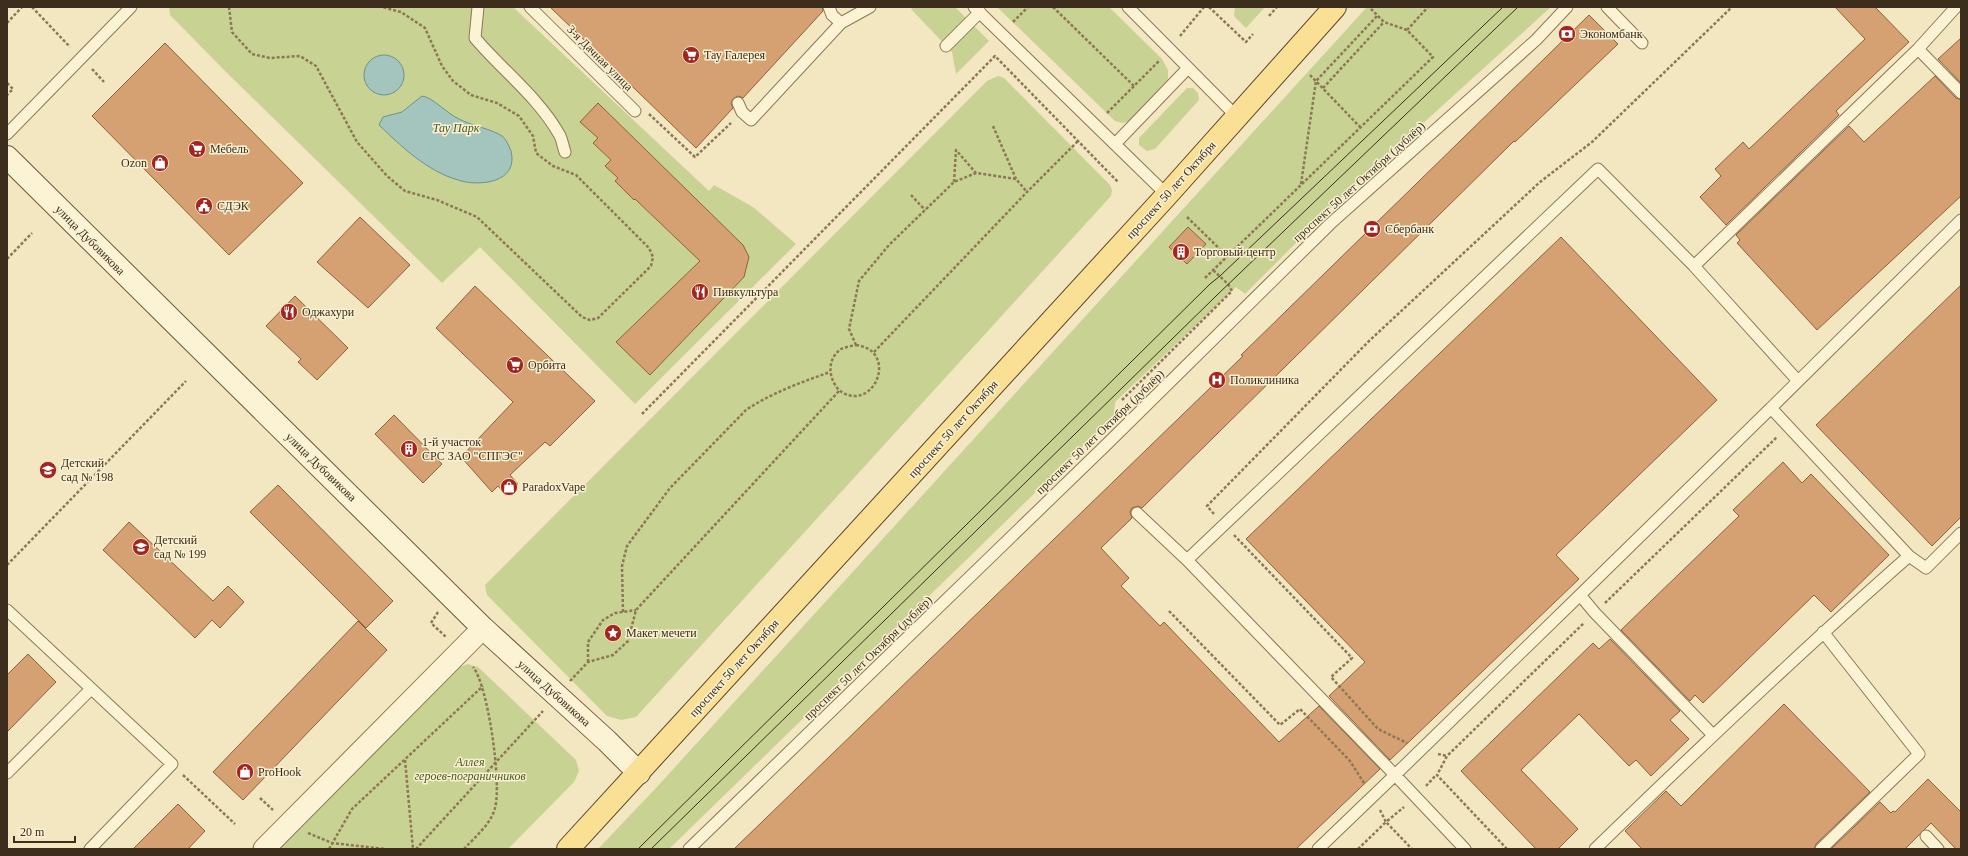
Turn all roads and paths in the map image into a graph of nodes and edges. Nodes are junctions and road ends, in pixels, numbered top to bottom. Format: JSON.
{"nodes":[{"id":1,"x":22,"y":7,"type":"edge"},
{"id":2,"x":32,"y":7,"type":"edge"},
{"id":3,"x":132,"y":7,"type":"edge"},
{"id":4,"x":229,"y":7,"type":"edge"},
{"id":5,"x":382,"y":7,"type":"edge"},
{"id":6,"x":478,"y":7,"type":"edge"},
{"id":7,"x":530,"y":7,"type":"edge"},
{"id":8,"x":829,"y":7,"type":"edge"},
{"id":9,"x":870,"y":7,"type":"edge"},
{"id":10,"x":1028,"y":7,"type":"edge"},
{"id":11,"x":1053,"y":7,"type":"edge"},
{"id":12,"x":1128,"y":7,"type":"edge"},
{"id":13,"x":1204,"y":7,"type":"edge"},
{"id":14,"x":1209,"y":7,"type":"edge"},
{"id":15,"x":1278,"y":7,"type":"edge"},
{"id":16,"x":1335,"y":7,"type":"edge"},
{"id":17,"x":1428,"y":7,"type":"edge"},
{"id":18,"x":1567,"y":7,"type":"edge"},
{"id":19,"x":1608,"y":7,"type":"edge"},
{"id":20,"x":1732,"y":7,"type":"edge"},
{"id":21,"x":1956,"y":7,"type":"edge"},
{"id":22,"x":1371,"y":9,"type":"dead end"},
{"id":23,"x":977,"y":10,"type":"edge"},
{"id":24,"x":1378,"y":15,"type":"junction"},
{"id":25,"x":1269,"y":16,"type":"dead end"},
{"id":26,"x":7,"y":22,"type":"edge"},
{"id":27,"x":1012,"y":22,"type":"dead end"},
{"id":28,"x":1384,"y":22,"type":"junction"},
{"id":29,"x":841,"y":23,"type":"junction"},
{"id":30,"x":1407,"y":30,"type":"junction"},
{"id":31,"x":1253,"y":34,"type":"dead end"},
{"id":32,"x":1180,"y":36,"type":"dead end"},
{"id":33,"x":1642,"y":43,"type":"dead end"},
{"id":34,"x":68,"y":44,"type":"dead end"},
{"id":35,"x":946,"y":46,"type":"dead end"},
{"id":36,"x":1918,"y":49,"type":"junction"},
{"id":37,"x":1162,"y":59,"type":"dead end"},
{"id":38,"x":1188,"y":68,"type":"junction"},
{"id":39,"x":1310,"y":75,"type":"dead end"},
{"id":40,"x":1316,"y":81,"type":"junction"},
{"id":41,"x":7,"y":83,"type":"edge"},
{"id":42,"x":1134,"y":86,"type":"junction"},
{"id":43,"x":1323,"y":88,"type":"junction"},
{"id":44,"x":1961,"y":93,"type":"edge"},
{"id":45,"x":7,"y":95,"type":"edge"},
{"id":46,"x":738,"y":103,"type":"dead end"},
{"id":47,"x":635,"y":111,"type":"dead end"},
{"id":48,"x":1107,"y":113,"type":"dead end"},
{"id":49,"x":1236,"y":116,"type":"junction"},
{"id":50,"x":993,"y":126,"type":"dead end"},
{"id":51,"x":1360,"y":127,"type":"junction"},
{"id":52,"x":7,"y":134,"type":"edge"},
{"id":53,"x":1078,"y":141,"type":"junction"},
{"id":54,"x":1115,"y":144,"type":"junction"},
{"id":55,"x":565,"y":152,"type":"dead end"},
{"id":56,"x":7,"y":158,"type":"edge"},
{"id":57,"x":976,"y":173,"type":"junction"},
{"id":58,"x":1016,"y":179,"type":"junction"},
{"id":59,"x":954,"y":182,"type":"junction"},
{"id":60,"x":1118,"y":182,"type":"dead end"},
{"id":61,"x":1301,"y":184,"type":"junction"},
{"id":62,"x":1027,"y":192,"type":"junction"},
{"id":63,"x":1167,"y":195,"type":"junction"},
{"id":64,"x":911,"y":196,"type":"dead end"},
{"id":65,"x":925,"y":210,"type":"junction"},
{"id":66,"x":1187,"y":217,"type":"dead end"},
{"id":67,"x":1961,"y":220,"type":"edge"},
{"id":68,"x":32,"y":233,"type":"dead end"},
{"id":69,"x":1228,"y":257,"type":"junction"},
{"id":70,"x":7,"y":259,"type":"edge"},
{"id":71,"x":1694,"y":266,"type":"junction"},
{"id":72,"x":1214,"y":271,"type":"junction"},
{"id":73,"x":1205,"y":278,"type":"dead end"},
{"id":74,"x":856,"y":345,"type":"junction"},
{"id":75,"x":874,"y":352,"type":"junction"},
{"id":76,"x":830,"y":372,"type":"junction"},
{"id":77,"x":186,"y":381,"type":"dead end"},
{"id":78,"x":1798,"y":381,"type":"junction"},
{"id":79,"x":839,"y":391,"type":"junction"},
{"id":80,"x":1122,"y":400,"type":"dead end"},
{"id":81,"x":1770,"y":408,"type":"junction"},
{"id":82,"x":642,"y":414,"type":"dead end"},
{"id":83,"x":1788,"y":426,"type":"junction"},
{"id":84,"x":1137,"y":513,"type":"dead end"},
{"id":85,"x":1224,"y":525,"type":"junction"},
{"id":86,"x":1961,"y":533,"type":"edge"},
{"id":87,"x":1909,"y":556,"type":"junction"},
{"id":88,"x":1187,"y":560,"type":"junction"},
{"id":89,"x":7,"y":565,"type":"edge"},
{"id":90,"x":1580,"y":595,"type":"junction"},
{"id":91,"x":7,"y":610,"type":"edge"},
{"id":92,"x":636,"y":610,"type":"junction"},
{"id":93,"x":623,"y":612,"type":"junction"},
{"id":94,"x":1169,"y":612,"type":"dead end"},
{"id":95,"x":1595,"y":613,"type":"junction"},
{"id":96,"x":483,"y":628,"type":"junction"},
{"id":97,"x":1823,"y":632,"type":"junction"},
{"id":98,"x":461,"y":651,"type":"junction"},
{"id":99,"x":588,"y":662,"type":"junction"},
{"id":100,"x":483,"y":685,"type":"junction"},
{"id":101,"x":91,"y":689,"type":"junction"},
{"id":102,"x":556,"y":696,"type":"junction"},
{"id":103,"x":1713,"y":735,"type":"junction"},
{"id":104,"x":1422,"y":749,"type":"junction"},
{"id":105,"x":1447,"y":756,"type":"junction"},
{"id":106,"x":405,"y":760,"type":"junction"},
{"id":107,"x":496,"y":762,"type":"junction"},
{"id":108,"x":172,"y":764,"type":"junction"},
{"id":109,"x":7,"y":773,"type":"edge"},
{"id":110,"x":639,"y":773,"type":"junction"},
{"id":111,"x":1395,"y":775,"type":"junction"},
{"id":112,"x":1372,"y":796,"type":"junction"},
{"id":113,"x":1386,"y":822,"type":"junction"},
{"id":114,"x":235,"y":824,"type":"dead end"},
{"id":115,"x":288,"y":824,"type":"junction"},
{"id":116,"x":1926,"y":836,"type":"dead end"},
{"id":117,"x":332,"y":843,"type":"junction"},
{"id":118,"x":90,"y":849,"type":"edge"},
{"id":119,"x":264,"y":849,"type":"edge"},
{"id":120,"x":329,"y":849,"type":"edge"},
{"id":121,"x":385,"y":849,"type":"edge"},
{"id":122,"x":413,"y":849,"type":"edge"},
{"id":123,"x":416,"y":849,"type":"edge"},
{"id":124,"x":464,"y":849,"type":"edge"},
{"id":125,"x":568,"y":849,"type":"edge"},
{"id":126,"x":689,"y":849,"type":"edge"},
{"id":127,"x":1318,"y":849,"type":"edge"},
{"id":128,"x":1358,"y":849,"type":"edge"},
{"id":129,"x":1412,"y":849,"type":"edge"},
{"id":130,"x":1465,"y":849,"type":"edge"},
{"id":131,"x":1508,"y":849,"type":"edge"},
{"id":132,"x":1595,"y":849,"type":"edge"},
{"id":133,"x":1821,"y":849,"type":"edge"},
{"id":134,"x":1938,"y":849,"type":"edge"}],
"edges":[{"from":1,"to":26,"type":"path"},
{"from":2,"to":34,"type":"path"},
{"from":3,"to":52,"type":"lane"},
{"from":4,"to":5,"type":"path"},
{"from":6,"to":55,"type":"lane"},
{"from":7,"to":47,"type":"lane","name":"3-я Дачная улица"},
{"from":8,"to":29,"type":"lane"},
{"from":9,"to":29,"type":"lane"},
{"from":10,"to":27,"type":"path"},
{"from":11,"to":42,"type":"path"},
{"from":12,"to":38,"type":"lane"},
{"from":13,"to":32,"type":"path"},
{"from":14,"to":31,"type":"path"},
{"from":15,"to":25,"type":"path"},
{"from":16,"to":49,"type":"main road","name":"проспект 50 лет Октября"},
{"from":17,"to":30,"type":"path"},
{"from":18,"to":126,"type":"lane","name":"проспект 50 лет Октября (дублёр)"},
{"from":19,"to":33,"type":"lane"},
{"from":20,"to":85,"type":"path"},
{"from":21,"to":36,"type":"lane"},
{"from":22,"to":24,"type":"path"},
{"from":23,"to":35,"type":"lane"},
{"from":23,"to":54,"type":"lane"},
{"from":24,"to":28,"type":"path"},
{"from":24,"to":40,"type":"path"},
{"from":28,"to":30,"type":"path"},
{"from":28,"to":43,"type":"path"},
{"from":29,"to":46,"type":"lane"},
{"from":30,"to":51,"type":"path"},
{"from":36,"to":44,"type":"lane"},
{"from":36,"to":71,"type":"lane"},
{"from":37,"to":42,"type":"path"},
{"from":38,"to":49,"type":"lane"},
{"from":38,"to":54,"type":"lane"},
{"from":39,"to":40,"type":"path"},
{"from":40,"to":43,"type":"path"},
{"from":40,"to":61,"type":"path"},
{"from":41,"to":45,"type":"path"},
{"from":42,"to":48,"type":"path"},
{"from":43,"to":51,"type":"path"},
{"from":49,"to":63,"type":"main road","name":"проспект 50 лет Октября"},
{"from":50,"to":58,"type":"path"},
{"from":51,"to":61,"type":"path"},
{"from":53,"to":60,"type":"path"},
{"from":53,"to":62,"type":"path"},
{"from":53,"to":82,"type":"path"},
{"from":54,"to":63,"type":"lane"},
{"from":56,"to":96,"type":"street","name":"улица Дубовикова"},
{"from":57,"to":58,"type":"path"},
{"from":57,"to":59,"type":"path"},
{"from":57,"to":59,"type":"path"},
{"from":58,"to":62,"type":"path"},
{"from":59,"to":65,"type":"path"},
{"from":61,"to":69,"type":"path"},
{"from":62,"to":75,"type":"path"},
{"from":63,"to":110,"type":"main road","name":"проспект 50 лет Октября"},
{"from":64,"to":65,"type":"path"},
{"from":65,"to":74,"type":"path"},
{"from":66,"to":69,"type":"path"},
{"from":67,"to":78,"type":"lane"},
{"from":68,"to":70,"type":"path"},
{"from":69,"to":72,"type":"path"},
{"from":71,"to":78,"type":"lane"},
{"from":71,"to":85,"type":"lane"},
{"from":72,"to":73,"type":"path"},
{"from":72,"to":80,"type":"path"},
{"from":74,"to":75,"type":"path"},
{"from":74,"to":76,"type":"path"},
{"from":75,"to":79,"type":"path"},
{"from":76,"to":79,"type":"path"},
{"from":76,"to":93,"type":"path"},
{"from":77,"to":89,"type":"path"},
{"from":78,"to":81,"type":"lane"},
{"from":79,"to":92,"type":"path"},
{"from":81,"to":83,"type":"lane"},
{"from":81,"to":90,"type":"lane"},
{"from":83,"to":87,"type":"lane"},
{"from":83,"to":95,"type":"path"},
{"from":84,"to":88,"type":"lane"},
{"from":85,"to":88,"type":"lane"},
{"from":85,"to":104,"type":"path"},
{"from":86,"to":87,"type":"lane"},
{"from":87,"to":97,"type":"lane"},
{"from":88,"to":111,"type":"lane"},
{"from":90,"to":95,"type":"lane"},
{"from":90,"to":104,"type":"lane"},
{"from":91,"to":101,"type":"lane"},
{"from":92,"to":93,"type":"path"},
{"from":92,"to":99,"type":"path"},
{"from":93,"to":99,"type":"path"},
{"from":94,"to":112,"type":"path"},
{"from":95,"to":103,"type":"lane"},
{"from":95,"to":105,"type":"path"},
{"from":96,"to":98,"type":"street"},
{"from":96,"to":102,"type":"street","name":"улица Дубовикова"},
{"from":97,"to":103,"type":"lane"},
{"from":97,"to":133,"type":"lane"},
{"from":98,"to":100,"type":"path"},
{"from":98,"to":115,"type":"street"},
{"from":99,"to":102,"type":"path"},
{"from":100,"to":106,"type":"path"},
{"from":100,"to":107,"type":"path"},
{"from":101,"to":108,"type":"lane"},
{"from":101,"to":109,"type":"lane"},
{"from":102,"to":107,"type":"path"},
{"from":102,"to":110,"type":"street","name":"улица Дубовикова"},
{"from":103,"to":132,"type":"lane"},
{"from":104,"to":105,"type":"path"},
{"from":104,"to":111,"type":"lane"},
{"from":105,"to":131,"type":"path"},
{"from":106,"to":117,"type":"path"},
{"from":106,"to":122,"type":"path"},
{"from":107,"to":123,"type":"path"},
{"from":107,"to":124,"type":"path"},
{"from":108,"to":114,"type":"path"},
{"from":108,"to":118,"type":"lane"},
{"from":110,"to":125,"type":"main road","name":"проспект 50 лет Октября"},
{"from":111,"to":112,"type":"lane"},
{"from":111,"to":130,"type":"lane"},
{"from":112,"to":113,"type":"path"},
{"from":112,"to":127,"type":"lane"},
{"from":113,"to":128,"type":"path"},
{"from":113,"to":129,"type":"path"},
{"from":115,"to":117,"type":"path"},
{"from":115,"to":119,"type":"street"},
{"from":116,"to":134,"type":"lane"},
{"from":117,"to":120,"type":"path"},
{"from":117,"to":121,"type":"path"}]}
